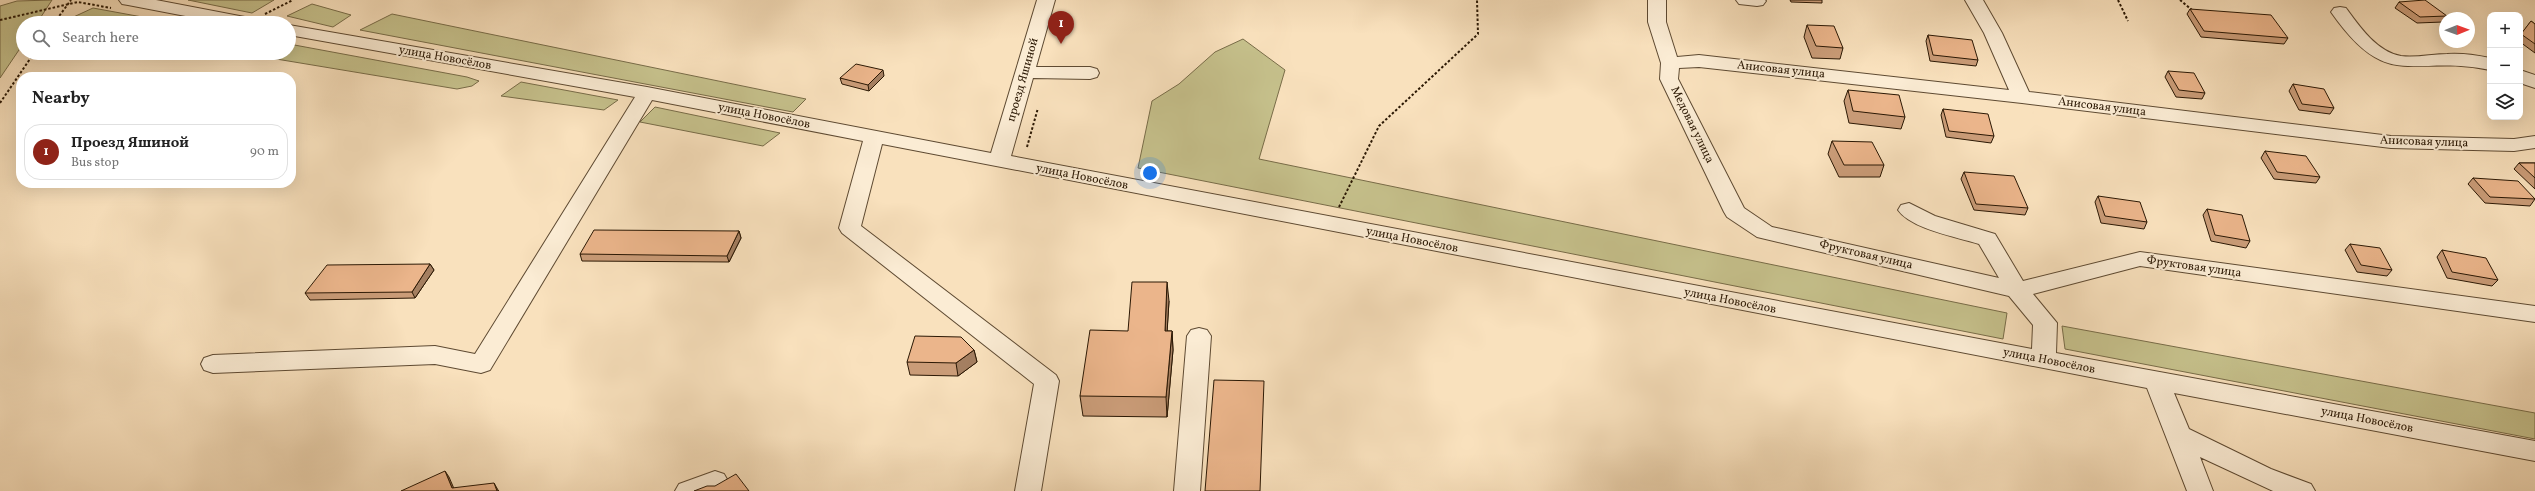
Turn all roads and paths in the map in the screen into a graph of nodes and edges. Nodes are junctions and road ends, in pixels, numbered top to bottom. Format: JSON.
{"nodes":[{"id":1,"x":71,"y":0,"type":"edge"},
{"id":2,"x":294,"y":0,"type":"edge"},
{"id":3,"x":1046,"y":0,"type":"edge"},
{"id":4,"x":1476,"y":0,"type":"edge"},
{"id":5,"x":1657,"y":0,"type":"edge"},
{"id":6,"x":1974,"y":0,"type":"edge"},
{"id":7,"x":2118,"y":0,"type":"edge"},
{"id":8,"x":2180,"y":0,"type":"edge"},
{"id":9,"x":67,"y":4,"type":"junction"},
{"id":10,"x":122,"y":4,"type":"edge"},
{"id":11,"x":2340,"y":12,"type":"dead end"},
{"id":12,"x":2197,"y":14,"type":"edge"},
{"id":13,"x":16,"y":16,"type":"edge"},
{"id":14,"x":17,"y":16,"type":"edge"},
{"id":15,"x":59,"y":16,"type":"edge"},
{"id":16,"x":202,"y":16,"type":"edge"},
{"id":17,"x":262,"y":16,"type":"edge"},
{"id":18,"x":0,"y":20,"type":"edge"},
{"id":19,"x":2128,"y":21,"type":"dead end"},
{"id":20,"x":296,"y":31,"type":"edge"},
{"id":21,"x":29,"y":60,"type":"edge"},
{"id":22,"x":1670,"y":63,"type":"junction"},
{"id":23,"x":2487,"y":64,"type":"edge"},
{"id":24,"x":21,"y":72,"type":"edge"},
{"id":25,"x":1025,"y":72,"type":"junction"},
{"id":26,"x":1090,"y":73,"type":"dead end"},
{"id":27,"x":2523,"y":77,"type":"edge"},
{"id":28,"x":16,"y":79,"type":"edge"},
{"id":29,"x":2535,"y":82,"type":"edge"},
{"id":30,"x":647,"y":93,"type":"junction"},
{"id":31,"x":2022,"y":97,"type":"junction"},
{"id":32,"x":1040,"y":100,"type":"dead end"},
{"id":33,"x":0,"y":103,"type":"edge"},
{"id":34,"x":874,"y":138,"type":"junction"},
{"id":35,"x":2535,"y":142,"type":"edge"},
{"id":36,"x":999,"y":161,"type":"junction"},
{"id":37,"x":1022,"y":165,"type":"junction"},
{"id":38,"x":1909,"y":210,"type":"dead end"},
{"id":39,"x":1330,"y":225,"type":"junction"},
{"id":40,"x":1765,"y":232,"type":"joint"},
{"id":41,"x":2017,"y":290,"type":"junction"},
{"id":42,"x":2535,"y":314,"type":"edge"},
{"id":43,"x":1199,"y":336,"type":"dead end"},
{"id":44,"x":2044,"y":360,"type":"junction"},
{"id":45,"x":213,"y":364,"type":"dead end"},
{"id":46,"x":2157,"y":381,"type":"junction"},
{"id":47,"x":2179,"y":436,"type":"junction"},
{"id":48,"x":2535,"y":451,"type":"edge"},
{"id":49,"x":715,"y":481,"type":"dead end"},
{"id":50,"x":688,"y":491,"type":"edge"},
{"id":51,"x":1028,"y":491,"type":"edge"},
{"id":52,"x":1187,"y":491,"type":"edge"},
{"id":53,"x":2200,"y":491,"type":"edge"},
{"id":54,"x":2302,"y":491,"type":"edge"}],
"edges":[{"from":1,"to":9,"type":"path"},
{"from":2,"to":17,"type":"path"},
{"from":3,"to":25,"type":"street","name":"проезд Яшиной"},
{"from":4,"to":39,"type":"path"},
{"from":5,"to":22,"type":"street","name":"Медовая улица"},
{"from":6,"to":31,"type":"street"},
{"from":7,"to":19,"type":"path"},
{"from":8,"to":12,"type":"path"},
{"from":9,"to":10,"type":"path"},
{"from":9,"to":14,"type":"path"},
{"from":9,"to":15,"type":"path"},
{"from":10,"to":16,"type":"street"},
{"from":11,"to":23,"type":"street"},
{"from":13,"to":18,"type":"path"},
{"from":20,"to":30,"type":"street","name":"улица Новосёлов"},
{"from":21,"to":24,"type":"path"},
{"from":22,"to":31,"type":"street","name":"Анисовая улица"},
{"from":22,"to":40,"type":"street","name":"Медовая улица"},
{"from":25,"to":26,"type":"street"},
{"from":25,"to":36,"type":"street","name":"проезд Яшиной"},
{"from":27,"to":29,"type":"street"},
{"from":28,"to":33,"type":"path"},
{"from":30,"to":34,"type":"street","name":"улица Новосёлов"},
{"from":30,"to":45,"type":"street"},
{"from":31,"to":35,"type":"street","name":"Анисовая улица"},
{"from":32,"to":37,"type":"path"},
{"from":34,"to":36,"type":"street","name":"улица Новосёлов"},
{"from":34,"to":51,"type":"street"},
{"from":36,"to":37,"type":"street","name":"улица Новосёлов"},
{"from":37,"to":39,"type":"street","name":"улица Новосёлов"},
{"from":38,"to":41,"type":"street"},
{"from":39,"to":44,"type":"street","name":"улица Новосёлов"},
{"from":40,"to":41,"type":"street","name":"Фруктовая улица"},
{"from":41,"to":42,"type":"street","name":"Фруктовая улица"},
{"from":41,"to":44,"type":"street"},
{"from":43,"to":52,"type":"street"},
{"from":44,"to":46,"type":"street","name":"улица Новосёлов"},
{"from":46,"to":47,"type":"street"},
{"from":46,"to":48,"type":"street","name":"улица Новосёлов"},
{"from":47,"to":53,"type":"street"},
{"from":47,"to":54,"type":"street"},
{"from":49,"to":50,"type":"street"}]}
